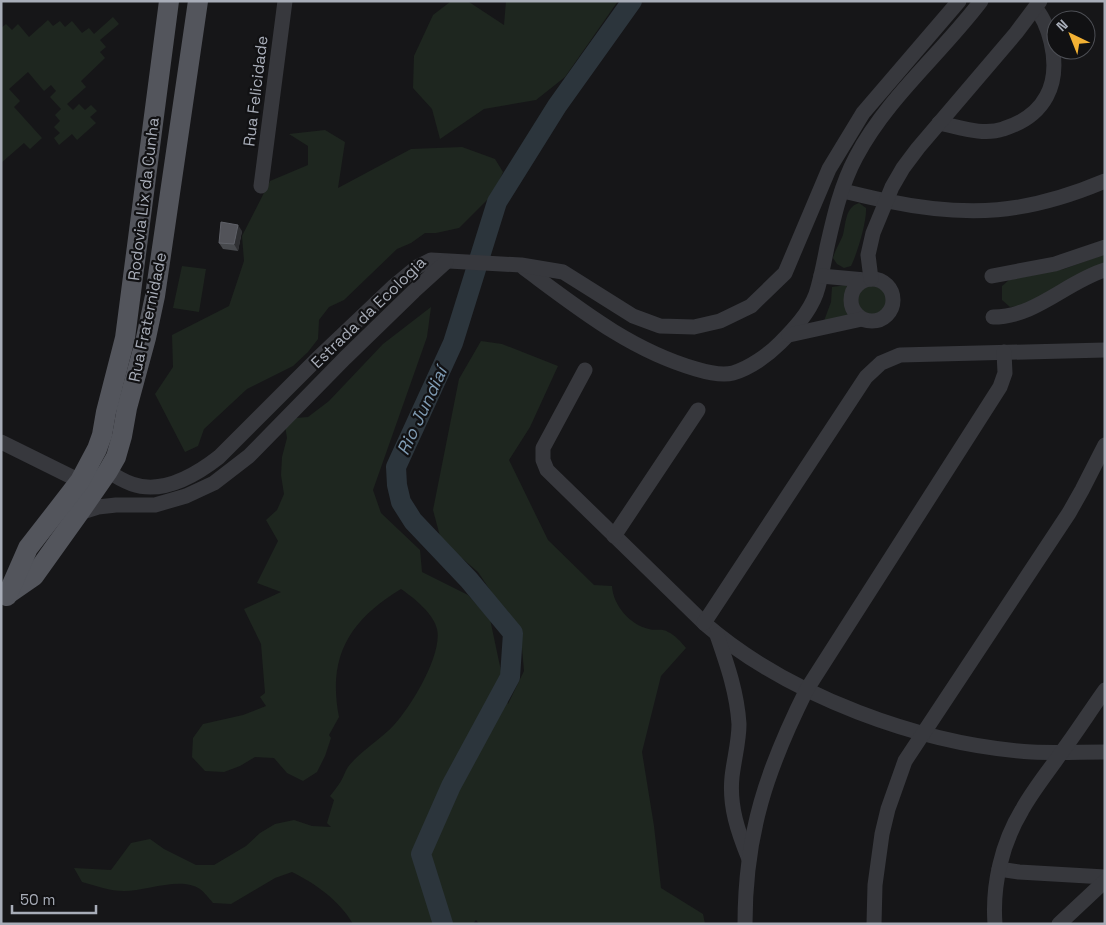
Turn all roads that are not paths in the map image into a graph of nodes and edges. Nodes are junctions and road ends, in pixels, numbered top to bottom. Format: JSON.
{"nodes":[{"id":1,"x":169,"y":1,"type":"edge"},
{"id":2,"x":198,"y":1,"type":"edge"},
{"id":3,"x":285,"y":1,"type":"edge"},
{"id":4,"x":959,"y":1,"type":"edge"},
{"id":5,"x":981,"y":1,"type":"edge"},
{"id":6,"x":1037,"y":5,"type":"edge"},
{"id":7,"x":939,"y":123,"type":"junction"},
{"id":8,"x":1105,"y":181,"type":"edge"},
{"id":9,"x":261,"y":186,"type":"dead end"},
{"id":10,"x":842,"y":191,"type":"junction"},
{"id":11,"x":886,"y":201,"type":"junction"},
{"id":12,"x":1105,"y":247,"type":"edge"},
{"id":13,"x":446,"y":262,"type":"junction"},
{"id":14,"x":521,"y":265,"type":"junction"},
{"id":15,"x":1105,"y":270,"type":"edge"},
{"id":16,"x":821,"y":276,"type":"junction"},
{"id":17,"x":992,"y":276,"type":"dead end"},
{"id":18,"x":868,"y":280,"type":"junction"},
{"id":19,"x":993,"y":317,"type":"dead end"},
{"id":20,"x":862,"y":319,"type":"junction"},
{"id":21,"x":788,"y":335,"type":"junction"},
{"id":22,"x":1105,"y":350,"type":"edge"},
{"id":23,"x":1004,"y":352,"type":"junction"},
{"id":24,"x":585,"y":370,"type":"dead end"},
{"id":25,"x":698,"y":410,"type":"dead end"},
{"id":26,"x":1,"y":442,"type":"edge"},
{"id":27,"x":1105,"y":445,"type":"edge"},
{"id":28,"x":108,"y":471,"type":"junction"},
{"id":29,"x":80,"y":481,"type":"junction"},
{"id":30,"x":79,"y":513,"type":"junction"},
{"id":31,"x":614,"y":536,"type":"junction"},
{"id":32,"x":5,"y":600,"type":"edge"},
{"id":33,"x":704,"y":623,"type":"junction"},
{"id":34,"x":717,"y":635,"type":"junction"},
{"id":35,"x":807,"y":689,"type":"junction"},
{"id":36,"x":1105,"y":690,"type":"edge"},
{"id":37,"x":924,"y":733,"type":"junction"},
{"id":38,"x":1062,"y":752,"type":"junction"},
{"id":39,"x":1105,"y":752,"type":"edge"},
{"id":40,"x":749,"y":859,"type":"junction"},
{"id":41,"x":1000,"y":869,"type":"junction"},
{"id":42,"x":1105,"y":877,"type":"edge"},
{"id":43,"x":1105,"y":881,"type":"edge"},
{"id":44,"x":745,"y":924,"type":"edge"},
{"id":45,"x":874,"y":924,"type":"edge"},
{"id":46,"x":995,"y":924,"type":"edge"},
{"id":47,"x":1059,"y":924,"type":"edge"}],
"edges":[{"from":1,"to":29,"type":"main road","name":"Rodovia Lix da Cunha"},
{"from":2,"to":28,"type":"main road","name":"Rua Fraternidade"},
{"from":3,"to":9,"type":"street","name":"Rua Felicidade"},
{"from":4,"to":14,"type":"street"},
{"from":5,"to":10,"type":"street"},
{"from":6,"to":7,"type":"street"},
{"from":6,"to":7,"type":"street"},
{"from":7,"to":11,"type":"street"},
{"from":8,"to":11,"type":"street"},
{"from":10,"to":11,"type":"street"},
{"from":10,"to":16,"type":"street"},
{"from":11,"to":18,"type":"street"},
{"from":12,"to":17,"type":"street"},
{"from":13,"to":14,"type":"street"},
{"from":13,"to":28,"type":"street","name":"Estrada da Ecologia"},
{"from":13,"to":30,"type":"street","name":"Estrada da Ecologia"},
{"from":14,"to":21,"type":"street"},
{"from":15,"to":19,"type":"street"},
{"from":16,"to":18,"type":"street"},
{"from":16,"to":21,"type":"street"},
{"from":18,"to":20,"type":"street"},
{"from":18,"to":20,"type":"street"},
{"from":20,"to":21,"type":"street"},
{"from":22,"to":23,"type":"street"},
{"from":23,"to":33,"type":"street"},
{"from":23,"to":35,"type":"street"},
{"from":24,"to":31,"type":"street"},
{"from":25,"to":31,"type":"street"},
{"from":26,"to":29,"type":"street"},
{"from":27,"to":37,"type":"street"},
{"from":28,"to":29,"type":"main road"},
{"from":28,"to":30,"type":"main road","name":"Rua Fraternidade"},
{"from":29,"to":30,"type":"main road"},
{"from":29,"to":32,"type":"main road","name":"Rodovia Lix da Cunha"},
{"from":30,"to":32,"type":"main road","name":"Rua Fraternidade"},
{"from":31,"to":33,"type":"street"},
{"from":33,"to":34,"type":"street"},
{"from":34,"to":35,"type":"street"},
{"from":34,"to":40,"type":"street"},
{"from":35,"to":37,"type":"street"},
{"from":35,"to":40,"type":"street"},
{"from":36,"to":38,"type":"street"},
{"from":37,"to":38,"type":"street"},
{"from":37,"to":45,"type":"street"},
{"from":38,"to":39,"type":"street"},
{"from":38,"to":41,"type":"street"},
{"from":40,"to":44,"type":"street"},
{"from":41,"to":42,"type":"street"},
{"from":41,"to":46,"type":"street"},
{"from":43,"to":47,"type":"street"}]}
